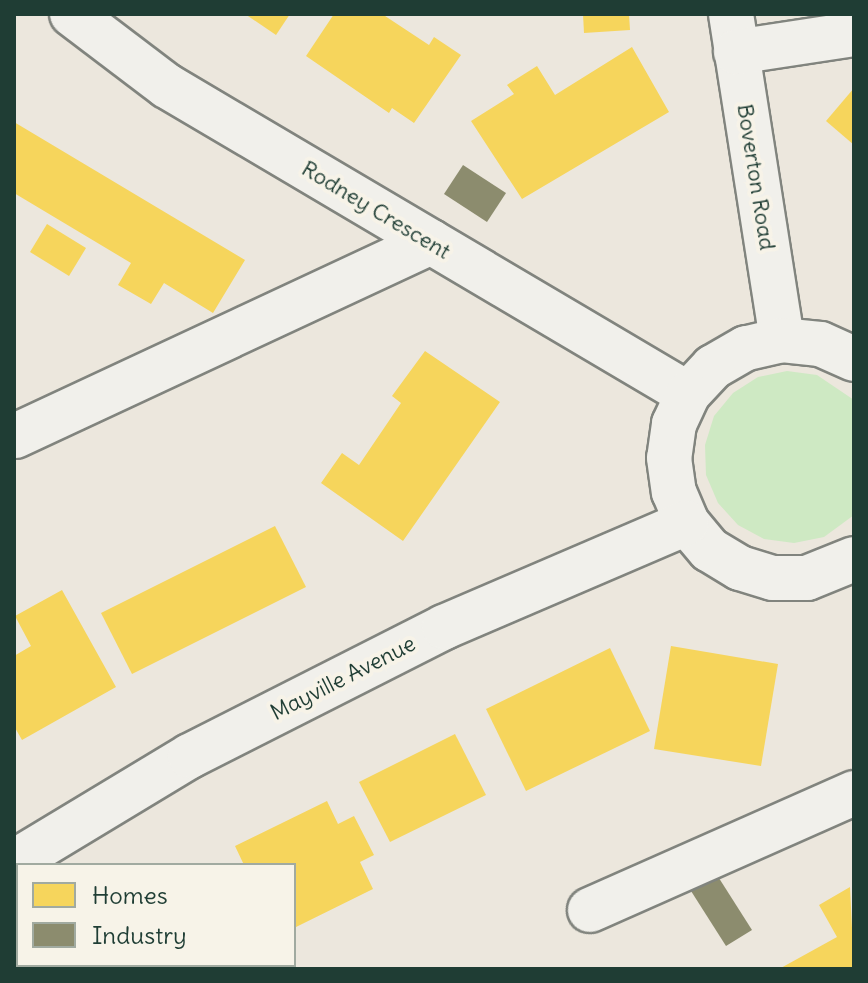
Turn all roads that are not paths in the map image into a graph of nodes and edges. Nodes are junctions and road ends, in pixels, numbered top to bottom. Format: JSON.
{"nodes":[{"id":1,"x":72,"y":14,"type":"edge"},
{"id":2,"x":734,"y":33,"type":"edge"},
{"id":3,"x":854,"y":34,"type":"edge"},
{"id":4,"x":431,"y":242,"type":"junction"},
{"id":5,"x":782,"y":340,"type":"junction"},
{"id":6,"x":854,"y":359,"type":"edge"},
{"id":7,"x":688,"y":394,"type":"junction"},
{"id":8,"x":15,"y":436,"type":"edge"},
{"id":9,"x":687,"y":523,"type":"junction"},
{"id":10,"x":850,"y":575,"type":"edge"},
{"id":11,"x":854,"y":793,"type":"edge"},
{"id":12,"x":14,"y":862,"type":"edge"},
{"id":13,"x":590,"y":910,"type":"dead end"}],
"edges":[{"from":1,"to":4,"type":"street","name":"Rodney Crescent"},
{"from":2,"to":3,"type":"street"},
{"from":2,"to":5,"type":"street","name":"Boverton Road"},
{"from":4,"to":7,"type":"street","name":"Rodney Crescent"},
{"from":4,"to":8,"type":"street"},
{"from":5,"to":6,"type":"street"},
{"from":5,"to":7,"type":"street"},
{"from":7,"to":9,"type":"street"},
{"from":9,"to":10,"type":"street"},
{"from":9,"to":12,"type":"street","name":"Mayville Avenue"},
{"from":11,"to":13,"type":"street"}]}
